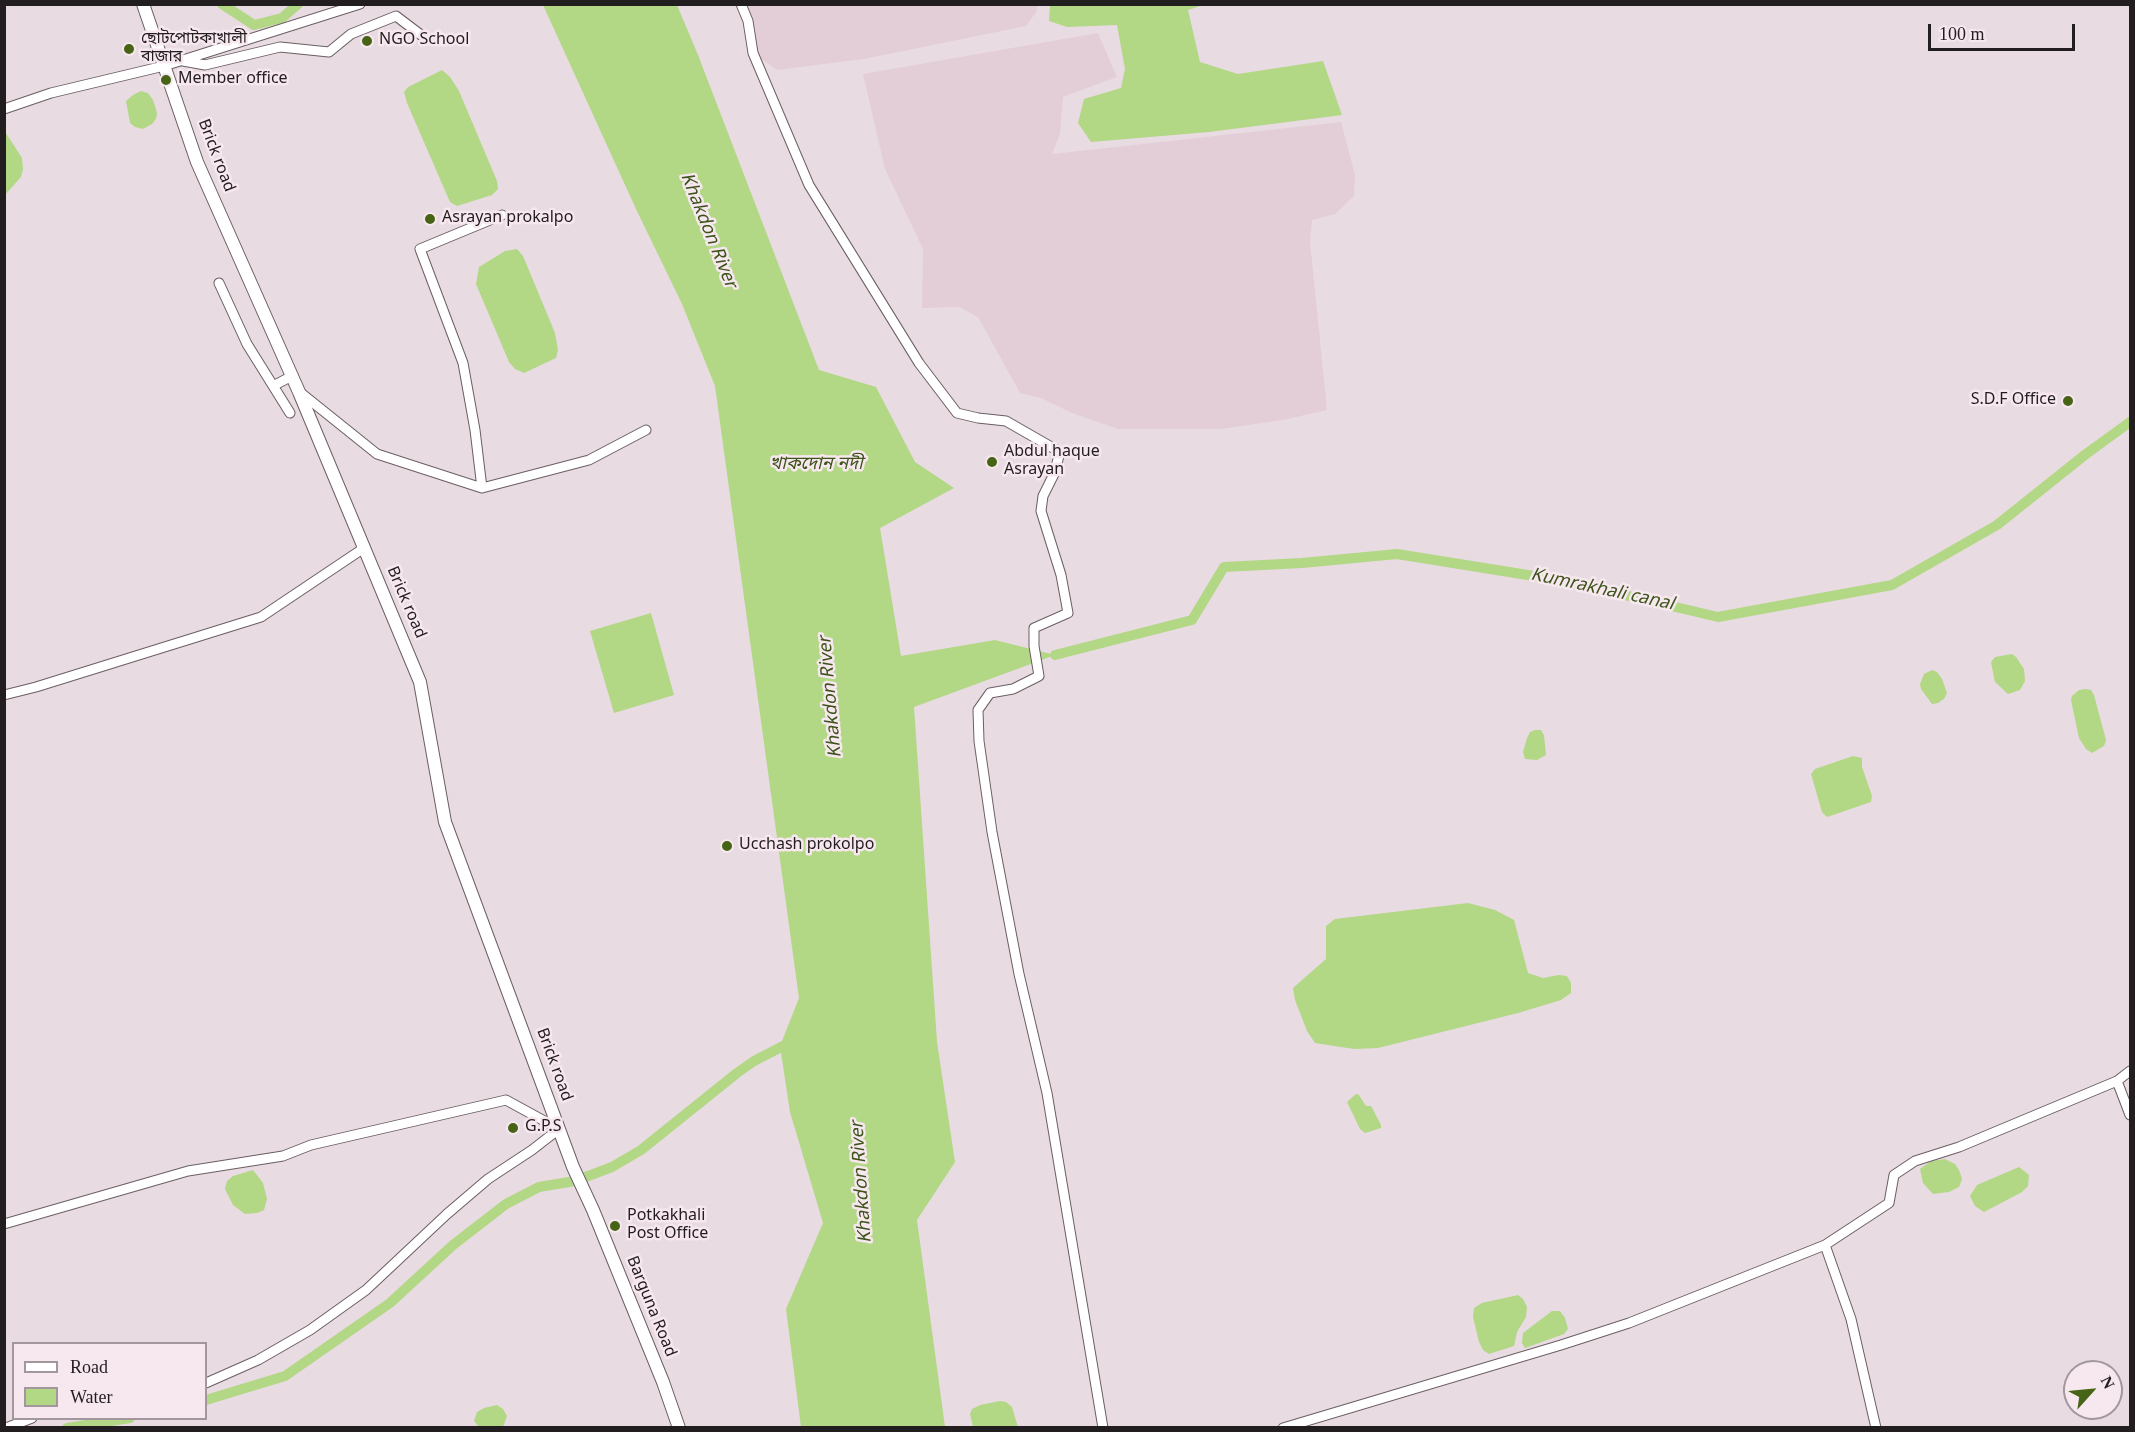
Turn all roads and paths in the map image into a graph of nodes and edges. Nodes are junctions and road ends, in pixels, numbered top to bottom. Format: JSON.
{"nodes":[{"id":1,"x":143,"y":4,"type":"edge"},
{"id":2,"x":360,"y":4,"type":"edge"},
{"id":3,"x":741,"y":4,"type":"edge"},
{"id":4,"x":425,"y":38,"type":"dead end"},
{"id":5,"x":181,"y":61,"type":"junction"},
{"id":6,"x":164,"y":66,"type":"junction"},
{"id":7,"x":4,"y":109,"type":"edge"},
{"id":8,"x":502,"y":215,"type":"dead end"},
{"id":9,"x":219,"y":283,"type":"dead end"},
{"id":10,"x":292,"y":376,"type":"junction"},
{"id":11,"x":273,"y":386,"type":"junction"},
{"id":12,"x":299,"y":392,"type":"junction"},
{"id":13,"x":290,"y":413,"type":"dead end"},
{"id":14,"x":646,"y":430,"type":"dead end"},
{"id":15,"x":482,"y":488,"type":"junction"},
{"id":16,"x":364,"y":548,"type":"junction"},
{"id":17,"x":4,"y":695,"type":"edge"},
{"id":18,"x":2130,"y":1071,"type":"edge"},
{"id":19,"x":2117,"y":1081,"type":"junction"},
{"id":20,"x":2130,"y":1115,"type":"edge"},
{"id":21,"x":559,"y":1129,"type":"junction"},
{"id":22,"x":573,"y":1167,"type":"joint"},
{"id":23,"x":4,"y":1224,"type":"edge"},
{"id":24,"x":1825,"y":1245,"type":"junction"},
{"id":25,"x":207,"y":1383,"type":"edge"},
{"id":26,"x":30,"y":1420,"type":"edge"},
{"id":27,"x":6,"y":1428,"type":"edge"},
{"id":28,"x":679,"y":1428,"type":"edge"},
{"id":29,"x":1103,"y":1428,"type":"edge"},
{"id":30,"x":1283,"y":1428,"type":"edge"},
{"id":31,"x":1876,"y":1428,"type":"edge"}],
"edges":[{"from":1,"to":6,"type":"main road","name":"Brick road"},
{"from":2,"to":5,"type":"street"},
{"from":3,"to":29,"type":"street"},
{"from":4,"to":5,"type":"street"},
{"from":5,"to":6,"type":"street"},
{"from":6,"to":7,"type":"street"},
{"from":6,"to":10,"type":"main road","name":"Brick road"},
{"from":8,"to":15,"type":"street"},
{"from":9,"to":11,"type":"street"},
{"from":10,"to":11,"type":"street"},
{"from":10,"to":12,"type":"main road","name":"Brick road"},
{"from":11,"to":13,"type":"street"},
{"from":12,"to":15,"type":"street"},
{"from":12,"to":16,"type":"main road","name":"Brick road"},
{"from":14,"to":15,"type":"street"},
{"from":16,"to":17,"type":"street"},
{"from":16,"to":21,"type":"main road","name":"Brick road"},
{"from":18,"to":19,"type":"street"},
{"from":19,"to":20,"type":"street"},
{"from":19,"to":24,"type":"street"},
{"from":21,"to":22,"type":"main road","name":"Brick road"},
{"from":21,"to":23,"type":"street"},
{"from":21,"to":25,"type":"street"},
{"from":22,"to":28,"type":"main road","name":"Barguna Road"},
{"from":24,"to":30,"type":"street"},
{"from":24,"to":31,"type":"street"},
{"from":26,"to":27,"type":"street"}]}
